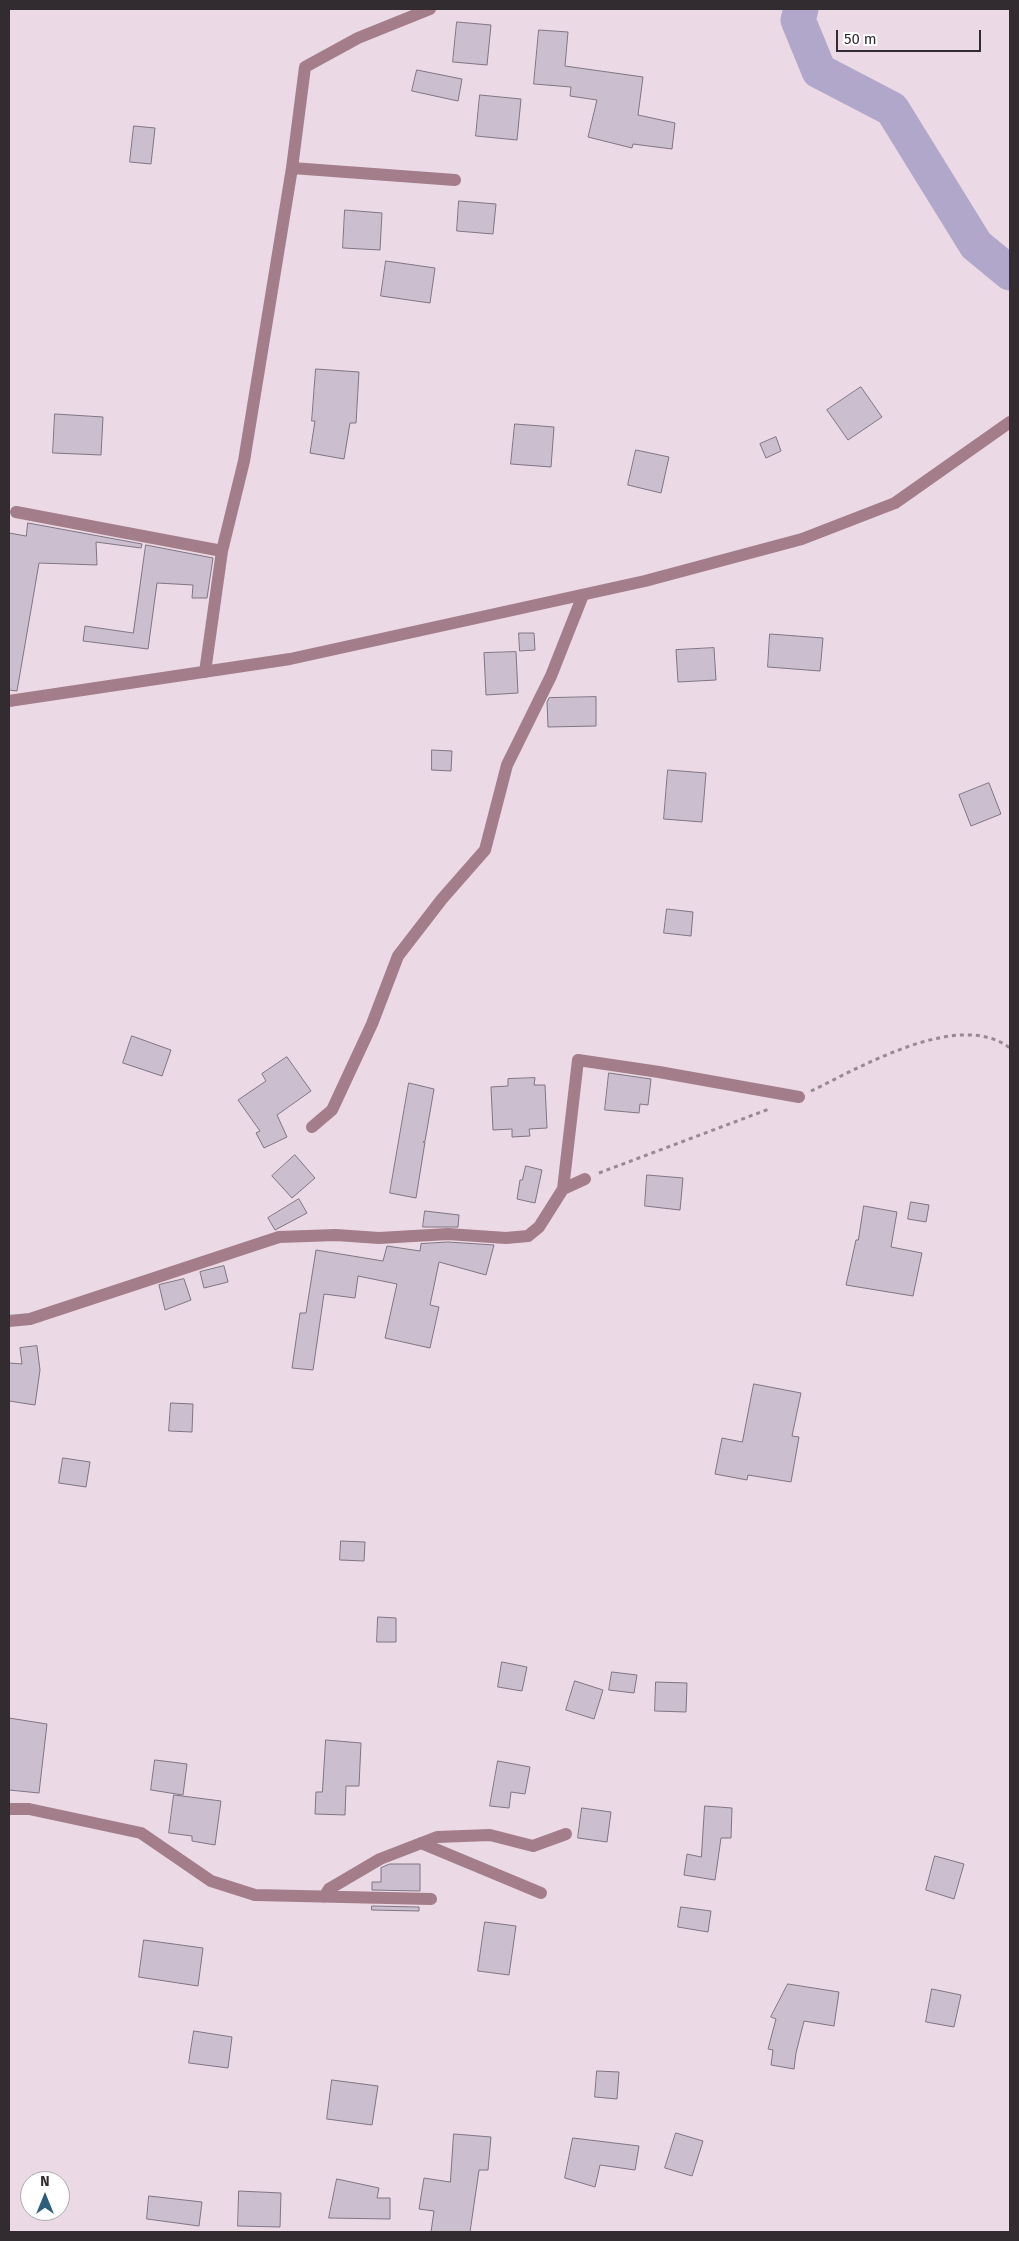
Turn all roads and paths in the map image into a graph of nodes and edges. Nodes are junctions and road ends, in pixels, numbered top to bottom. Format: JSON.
{"nodes":[{"id":1,"x":430,"y":9,"type":"edge"},
{"id":2,"x":292,"y":168,"type":"junction"},
{"id":3,"x":455,"y":180,"type":"dead end"},
{"id":4,"x":1010,"y":422,"type":"edge"},
{"id":5,"x":16,"y":512,"type":"dead end"},
{"id":6,"x":222,"y":551,"type":"junction"},
{"id":7,"x":583,"y":595,"type":"junction"},
{"id":8,"x":204,"y":672,"type":"junction"},
{"id":9,"x":9,"y":701,"type":"edge"},
{"id":10,"x":799,"y":1097,"type":"dead end"},
{"id":11,"x":312,"y":1127,"type":"dead end"},
{"id":12,"x":584,"y":1179,"type":"dead end"},
{"id":13,"x":563,"y":1190,"type":"junction"},
{"id":14,"x":9,"y":1321,"type":"edge"},
{"id":15,"x":9,"y":1808,"type":"edge"},
{"id":16,"x":566,"y":1834,"type":"dead end"},
{"id":17,"x":421,"y":1843,"type":"junction"},
{"id":18,"x":541,"y":1894,"type":"dead end"},
{"id":19,"x":324,"y":1897,"type":"junction"},
{"id":20,"x":431,"y":1899,"type":"dead end"}],
"edges":[{"from":1,"to":2,"type":"street"},
{"from":2,"to":3,"type":"street"},
{"from":2,"to":6,"type":"street"},
{"from":4,"to":7,"type":"street"},
{"from":5,"to":6,"type":"street"},
{"from":6,"to":8,"type":"street"},
{"from":7,"to":8,"type":"street"},
{"from":7,"to":11,"type":"street"},
{"from":8,"to":9,"type":"street"},
{"from":10,"to":13,"type":"street"},
{"from":12,"to":13,"type":"street"},
{"from":13,"to":14,"type":"street"},
{"from":15,"to":19,"type":"street"},
{"from":16,"to":17,"type":"street"},
{"from":17,"to":18,"type":"street"},
{"from":17,"to":19,"type":"street"},
{"from":19,"to":20,"type":"street"}]}
